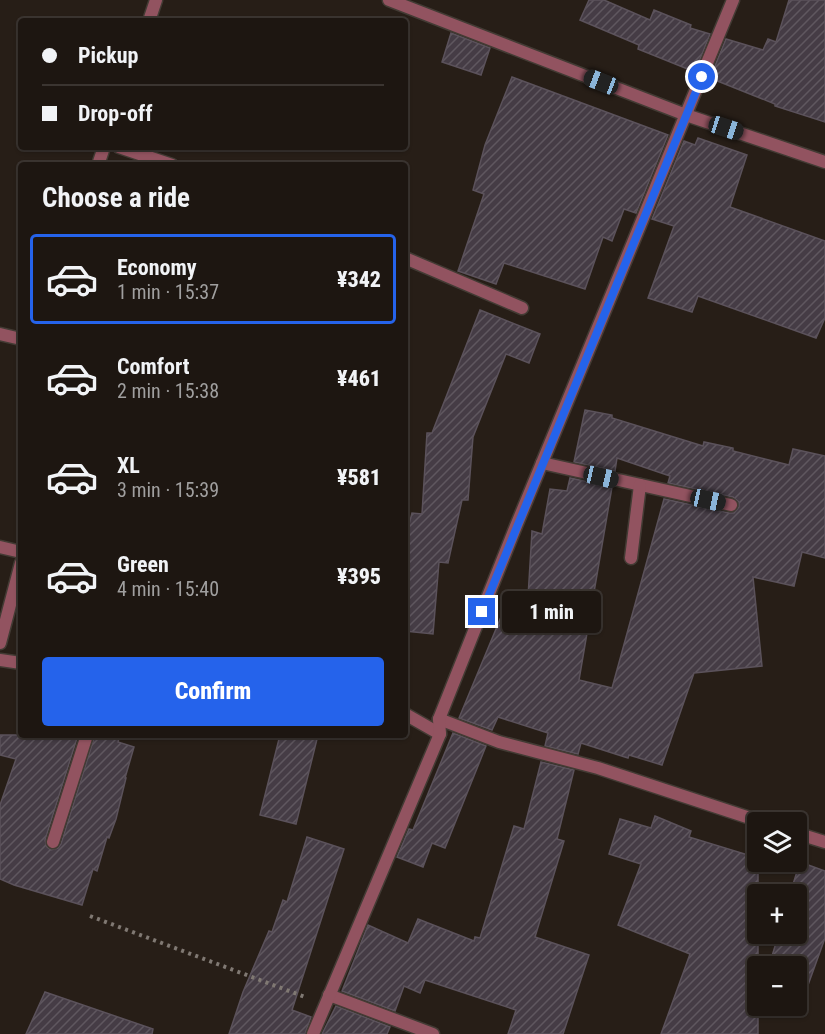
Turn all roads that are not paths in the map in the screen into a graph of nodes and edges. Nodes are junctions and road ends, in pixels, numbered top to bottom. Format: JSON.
{"nodes":[{"id":1,"x":156,"y":0,"type":"edge"},
{"id":2,"x":389,"y":0,"type":"edge"},
{"id":3,"x":733,"y":0,"type":"edge"},
{"id":4,"x":150,"y":18,"type":"edge"},
{"id":5,"x":686,"y":115,"type":"junction"},
{"id":6,"x":128,"y":150,"type":"edge"},
{"id":7,"x":163,"y":162,"type":"edge"},
{"id":8,"x":825,"y":162,"type":"edge"},
{"id":9,"x":408,"y":259,"type":"edge"},
{"id":10,"x":522,"y":309,"type":"dead end"},
{"id":11,"x":0,"y":334,"type":"edge"},
{"id":12,"x":18,"y":338,"type":"edge"},
{"id":13,"x":542,"y":463,"type":"junction"},
{"id":14,"x":640,"y":485,"type":"junction"},
{"id":15,"x":731,"y":505,"type":"dead end"},
{"id":16,"x":0,"y":547,"type":"edge"},
{"id":17,"x":18,"y":551,"type":"edge"},
{"id":18,"x":631,"y":558,"type":"dead end"},
{"id":19,"x":18,"y":574,"type":"edge"},
{"id":20,"x":0,"y":643,"type":"edge"},
{"id":21,"x":0,"y":660,"type":"edge"},
{"id":22,"x":18,"y":663,"type":"edge"},
{"id":23,"x":408,"y":716,"type":"edge"},
{"id":24,"x":439,"y":719,"type":"junction"},
{"id":25,"x":440,"y":734,"type":"junction"},
{"id":26,"x":86,"y":738,"type":"edge"},
{"id":27,"x":747,"y":817,"type":"edge"},
{"id":28,"x":807,"y":836,"type":"edge"},
{"id":29,"x":53,"y":842,"type":"dead end"},
{"id":30,"x":825,"y":842,"type":"edge"},
{"id":31,"x":327,"y":1000,"type":"junction"},
{"id":32,"x":313,"y":1034,"type":"edge"},
{"id":33,"x":433,"y":1034,"type":"edge"}],
"edges":[{"from":1,"to":4,"type":"street"},
{"from":2,"to":5,"type":"street"},
{"from":3,"to":5,"type":"street"},
{"from":5,"to":8,"type":"street"},
{"from":5,"to":13,"type":"street"},
{"from":6,"to":7,"type":"street"},
{"from":9,"to":10,"type":"street"},
{"from":11,"to":12,"type":"street"},
{"from":13,"to":14,"type":"street"},
{"from":13,"to":24,"type":"street"},
{"from":14,"to":15,"type":"street"},
{"from":14,"to":18,"type":"street"},
{"from":16,"to":17,"type":"street"},
{"from":19,"to":20,"type":"street"},
{"from":21,"to":22,"type":"street"},
{"from":23,"to":25,"type":"street"},
{"from":24,"to":25,"type":"street"},
{"from":24,"to":27,"type":"street"},
{"from":25,"to":31,"type":"street"},
{"from":26,"to":29,"type":"street"},
{"from":28,"to":30,"type":"street"},
{"from":31,"to":32,"type":"street"},
{"from":31,"to":33,"type":"street"}]}
